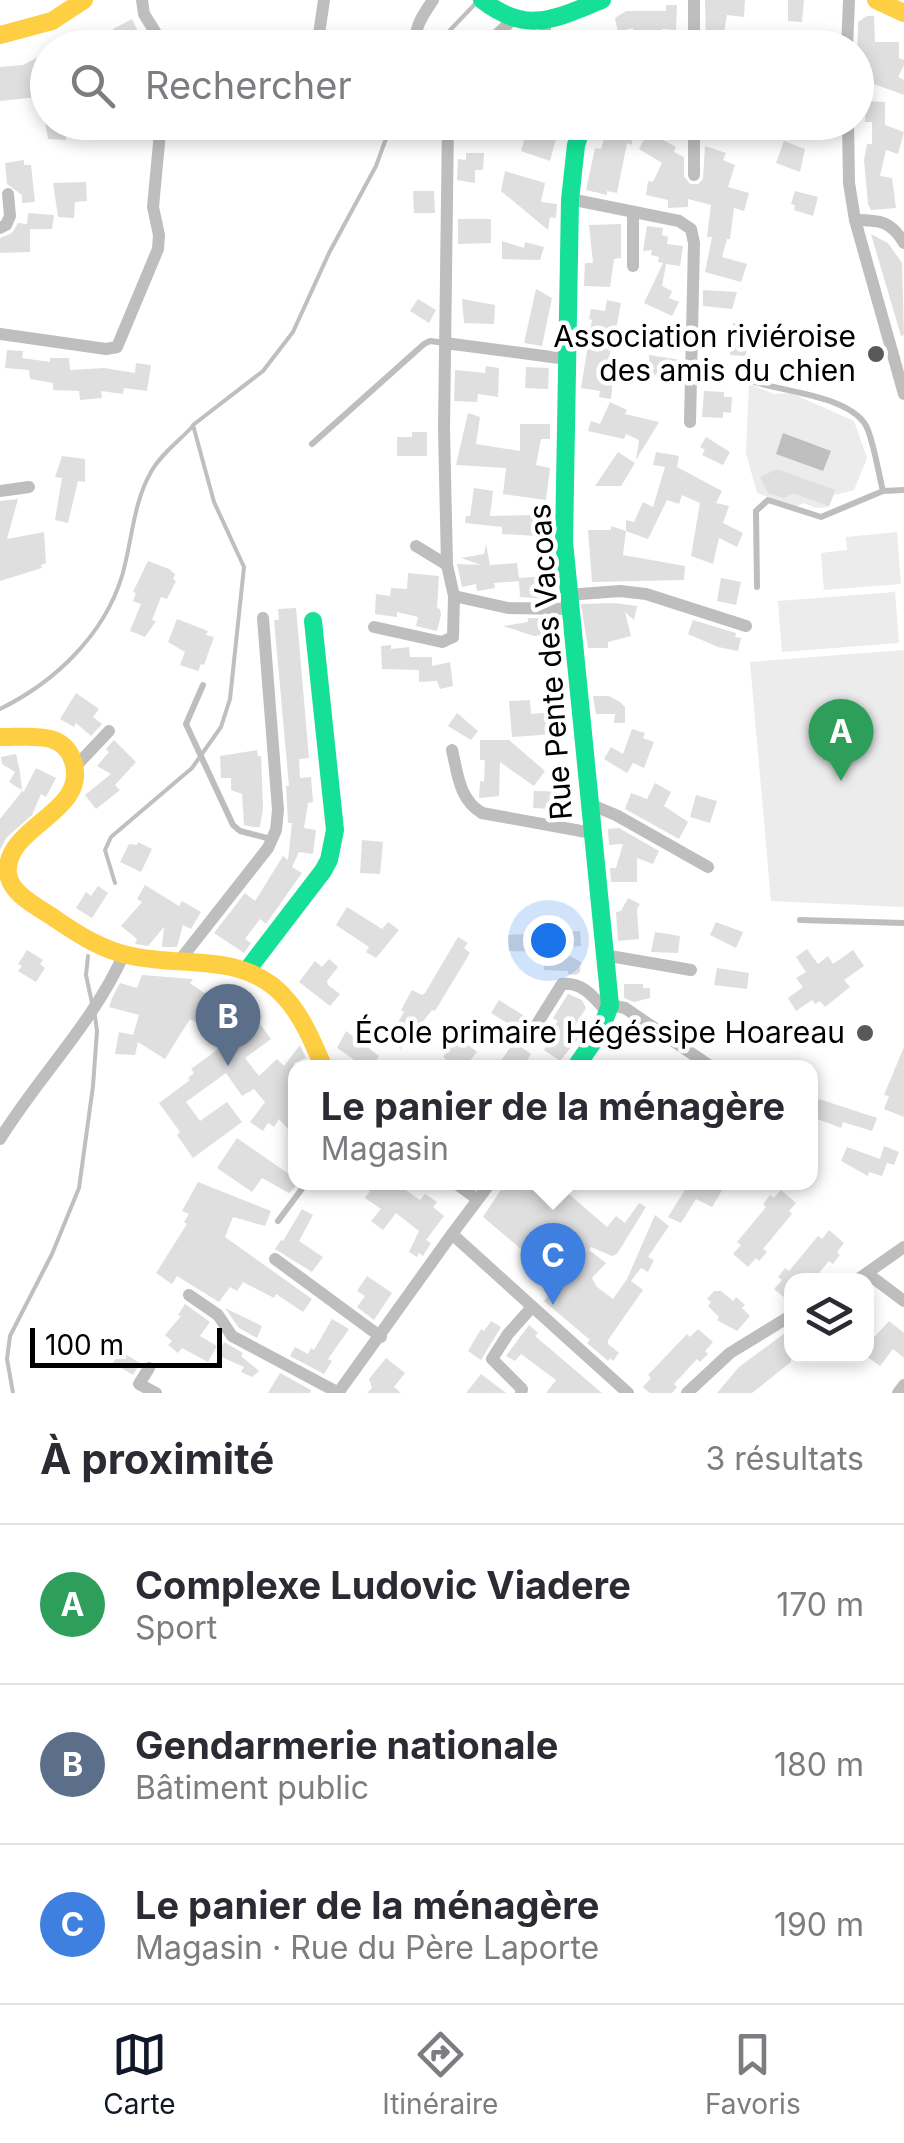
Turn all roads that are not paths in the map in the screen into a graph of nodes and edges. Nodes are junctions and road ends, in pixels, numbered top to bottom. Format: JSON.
{"nodes":[{"id":1,"x":84,"y":0,"type":"edge"},
{"id":2,"x":142,"y":0,"type":"edge"},
{"id":3,"x":324,"y":0,"type":"edge"},
{"id":4,"x":433,"y":0,"type":"edge"},
{"id":5,"x":482,"y":0,"type":"edge"},
{"id":6,"x":602,"y":0,"type":"edge"},
{"id":7,"x":694,"y":0,"type":"edge"},
{"id":8,"x":849,"y":0,"type":"edge"},
{"id":9,"x":876,"y":0,"type":"edge"},
{"id":10,"x":904,"y":13,"type":"edge"},
{"id":11,"x":505,"y":18,"type":"junction"},
{"id":12,"x":545,"y":22,"type":"junction"},
{"id":13,"x":154,"y":30,"type":"edge"},
{"id":14,"x":320,"y":30,"type":"edge"},
{"id":15,"x":416,"y":30,"type":"edge"},
{"id":16,"x":496,"y":30,"type":"edge"},
{"id":17,"x":545,"y":30,"type":"edge"},
{"id":18,"x":694,"y":30,"type":"edge"},
{"id":19,"x":848,"y":30,"type":"edge"},
{"id":20,"x":0,"y":35,"type":"edge"},
{"id":21,"x":159,"y":140,"type":"edge"},
{"id":22,"x":448,"y":140,"type":"edge"},
{"id":23,"x":579,"y":140,"type":"edge"},
{"id":24,"x":694,"y":140,"type":"edge"},
{"id":25,"x":848,"y":140,"type":"edge"},
{"id":26,"x":694,"y":175,"type":"dead end"},
{"id":27,"x":8,"y":194,"type":"dead end"},
{"id":28,"x":570,"y":198,"type":"junction"},
{"id":29,"x":634,"y":212,"type":"junction"},
{"id":30,"x":855,"y":220,"type":"junction"},
{"id":31,"x":0,"y":228,"type":"edge"},
{"id":32,"x":904,"y":243,"type":"edge"},
{"id":33,"x":633,"y":266,"type":"dead end"},
{"id":34,"x":0,"y":334,"type":"edge"},
{"id":35,"x":446,"y":343,"type":"junction"},
{"id":36,"x":567,"y":359,"type":"junction"},
{"id":37,"x":748,"y":380,"type":"dead end"},
{"id":38,"x":904,"y":394,"type":"edge"},
{"id":39,"x":690,"y":422,"type":"dead end"},
{"id":40,"x":312,"y":444,"type":"dead end"},
{"id":41,"x":29,"y":487,"type":"dead end"},
{"id":42,"x":904,"y":490,"type":"edge"},
{"id":43,"x":882,"y":491,"type":"junction"},
{"id":44,"x":0,"y":492,"type":"edge"},
{"id":45,"x":416,"y":546,"type":"dead end"},
{"id":46,"x":448,"y":564,"type":"junction"},
{"id":47,"x":757,"y":587,"type":"dead end"},
{"id":48,"x":454,"y":596,"type":"junction"},
{"id":49,"x":568,"y":602,"type":"junction"},
{"id":50,"x":263,"y":618,"type":"dead end"},
{"id":51,"x":313,"y":621,"type":"dead end"},
{"id":52,"x":374,"y":626,"type":"dead end"},
{"id":53,"x":746,"y":626,"type":"dead end"},
{"id":54,"x":203,"y":685,"type":"dead end"},
{"id":55,"x":109,"y":731,"type":"dead end"},
{"id":56,"x":0,"y":737,"type":"edge"},
{"id":57,"x":452,"y":750,"type":"dead end"},
{"id":58,"x":74,"y":768,"type":"junction"},
{"id":59,"x":588,"y":804,"type":"junction"},
{"id":60,"x":592,"y":833,"type":"junction"},
{"id":61,"x":272,"y":839,"type":"junction"},
{"id":62,"x":708,"y":868,"type":"dead end"},
{"id":63,"x":800,"y":920,"type":"dead end"},
{"id":64,"x":904,"y":923,"type":"edge"},
{"id":65,"x":124,"y":954,"type":"junction"},
{"id":66,"x":604,"y":955,"type":"junction"},
{"id":67,"x":180,"y":960,"type":"junction"},
{"id":68,"x":248,"y":968,"type":"junction"},
{"id":69,"x":691,"y":970,"type":"dead end"},
{"id":70,"x":609,"y":1009,"type":"junction"},
{"id":71,"x":537,"y":1024,"type":"dead end"},
{"id":72,"x":321,"y":1060,"type":"edge"},
{"id":73,"x":585,"y":1060,"type":"edge"},
{"id":74,"x":702,"y":1060,"type":"edge"},
{"id":75,"x":0,"y":1139,"type":"edge"},
{"id":76,"x":301,"y":1190,"type":"edge"},
{"id":77,"x":465,"y":1190,"type":"edge"},
{"id":78,"x":484,"y":1190,"type":"edge"},
{"id":79,"x":477,"y":1199,"type":"junction"},
{"id":80,"x":278,"y":1221,"type":"dead end"},
{"id":81,"x":452,"y":1234,"type":"junction"},
{"id":82,"x":902,"y":1252,"type":"edge"},
{"id":83,"x":275,"y":1259,"type":"dead end"},
{"id":84,"x":870,"y":1273,"type":"edge"},
{"id":85,"x":874,"y":1285,"type":"edge"},
{"id":86,"x":189,"y":1295,"type":"dead end"},
{"id":87,"x":904,"y":1301,"type":"edge"},
{"id":88,"x":532,"y":1307,"type":"junction"},
{"id":89,"x":784,"y":1320,"type":"edge"},
{"id":90,"x":381,"y":1337,"type":"junction"},
{"id":91,"x":148,"y":1368,"type":"dead end"},
{"id":92,"x":904,"y":1386,"type":"edge"},
{"id":93,"x":156,"y":1393,"type":"edge"},
{"id":94,"x":338,"y":1393,"type":"edge"},
{"id":95,"x":521,"y":1393,"type":"edge"},
{"id":96,"x":628,"y":1393,"type":"edge"},
{"id":97,"x":687,"y":1393,"type":"edge"},
{"id":98,"x":898,"y":1393,"type":"edge"}],
"edges":[{"from":1,"to":20,"type":"street"},
{"from":2,"to":13,"type":"street"},
{"from":3,"to":14,"type":"street"},
{"from":4,"to":15,"type":"street"},
{"from":5,"to":11,"type":"street"},
{"from":6,"to":12,"type":"street"},
{"from":7,"to":18,"type":"street"},
{"from":8,"to":19,"type":"street"},
{"from":9,"to":10,"type":"street"},
{"from":11,"to":12,"type":"street"},
{"from":11,"to":16,"type":"street"},
{"from":12,"to":17,"type":"street"},
{"from":21,"to":34,"type":"street"},
{"from":22,"to":35,"type":"street"},
{"from":23,"to":28,"type":"street","name":"Rue Pente des Vacoas"},
{"from":24,"to":26,"type":"street"},
{"from":25,"to":30,"type":"street"},
{"from":27,"to":31,"type":"street"},
{"from":28,"to":29,"type":"street"},
{"from":28,"to":36,"type":"street","name":"Rue Pente des Vacoas"},
{"from":29,"to":33,"type":"street"},
{"from":29,"to":39,"type":"street"},
{"from":30,"to":32,"type":"street"},
{"from":30,"to":38,"type":"street"},
{"from":35,"to":36,"type":"street"},
{"from":35,"to":40,"type":"lane"},
{"from":35,"to":46,"type":"street"},
{"from":36,"to":49,"type":"street","name":"Rue Pente des Vacoas"},
{"from":37,"to":43,"type":"lane"},
{"from":41,"to":44,"type":"street"},
{"from":42,"to":43,"type":"lane"},
{"from":43,"to":47,"type":"lane"},
{"from":45,"to":46,"type":"street"},
{"from":46,"to":48,"type":"street"},
{"from":48,"to":49,"type":"street"},
{"from":48,"to":52,"type":"street"},
{"from":49,"to":53,"type":"street"},
{"from":49,"to":59,"type":"street","name":"Rue Pente des Vacoas"},
{"from":50,"to":61,"type":"street"},
{"from":51,"to":68,"type":"street"},
{"from":54,"to":61,"type":"lane"},
{"from":55,"to":58,"type":"street"},
{"from":56,"to":58,"type":"street"},
{"from":57,"to":60,"type":"street"},
{"from":58,"to":65,"type":"street"},
{"from":59,"to":60,"type":"street","name":"Rue Pente des Vacoas"},
{"from":59,"to":62,"type":"street"},
{"from":60,"to":66,"type":"street","name":"Rue Pente des Vacoas"},
{"from":61,"to":67,"type":"street"},
{"from":63,"to":64,"type":"lane"},
{"from":65,"to":67,"type":"street"},
{"from":65,"to":75,"type":"street"},
{"from":66,"to":69,"type":"street"},
{"from":66,"to":70,"type":"street","name":"Rue Pente des Vacoas"},
{"from":67,"to":68,"type":"street"},
{"from":68,"to":72,"type":"street"},
{"from":70,"to":71,"type":"street"},
{"from":70,"to":73,"type":"street"},
{"from":70,"to":74,"type":"street"},
{"from":76,"to":80,"type":"lane"},
{"from":77,"to":79,"type":"street"},
{"from":78,"to":79,"type":"street"},
{"from":79,"to":81,"type":"street"},
{"from":81,"to":88,"type":"street"},
{"from":81,"to":90,"type":"street"},
{"from":82,"to":84,"type":"street"},
{"from":83,"to":90,"type":"street"},
{"from":85,"to":87,"type":"street"},
{"from":86,"to":94,"type":"street"},
{"from":88,"to":95,"type":"street"},
{"from":88,"to":96,"type":"street"},
{"from":89,"to":97,"type":"street"},
{"from":90,"to":94,"type":"street"},
{"from":91,"to":93,"type":"street"},
{"from":92,"to":98,"type":"street"}]}
